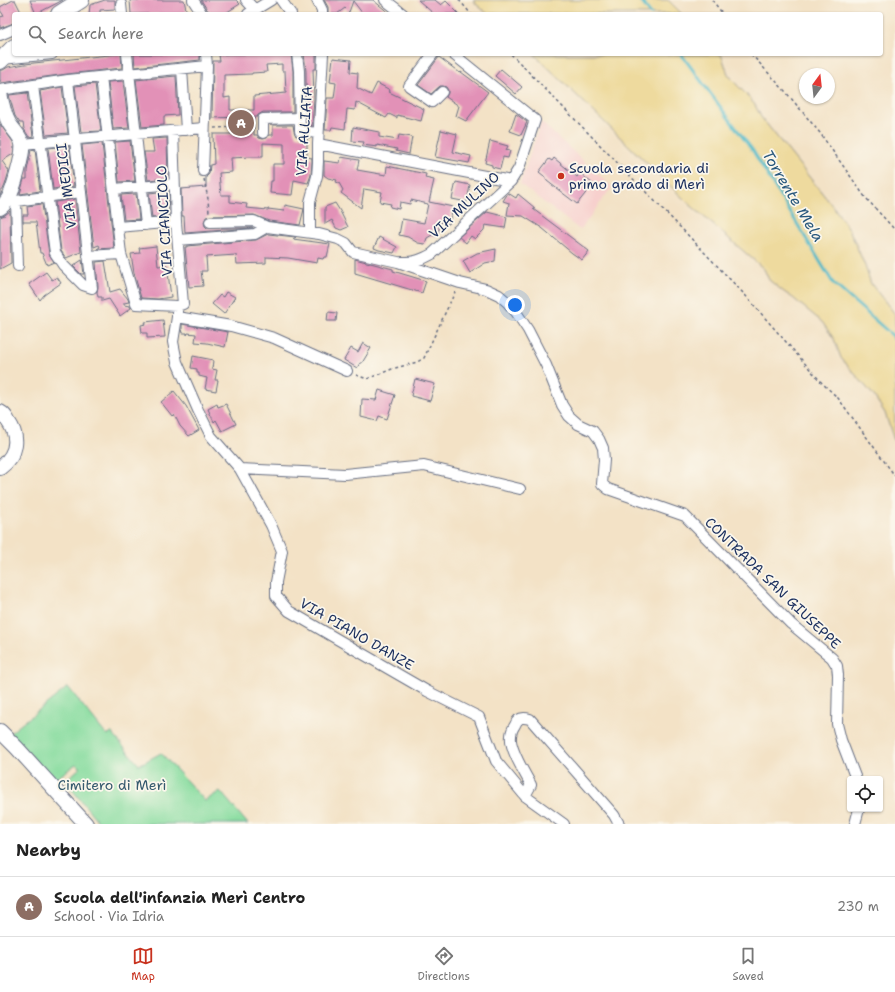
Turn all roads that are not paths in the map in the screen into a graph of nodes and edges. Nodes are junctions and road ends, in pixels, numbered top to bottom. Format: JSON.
{"nodes":[{"id":1,"x":81,"y":0,"type":"edge"},
{"id":2,"x":193,"y":0,"type":"edge"},
{"id":3,"x":246,"y":0,"type":"edge"},
{"id":4,"x":271,"y":0,"type":"edge"},
{"id":5,"x":281,"y":0,"type":"edge"},
{"id":6,"x":317,"y":0,"type":"edge"},
{"id":7,"x":385,"y":0,"type":"edge"},
{"id":8,"x":121,"y":4,"type":"dead end"},
{"id":9,"x":62,"y":12,"type":"edge"},
{"id":10,"x":122,"y":12,"type":"edge"},
{"id":11,"x":201,"y":12,"type":"edge"},
{"id":12,"x":252,"y":12,"type":"edge"},
{"id":13,"x":290,"y":12,"type":"edge"},
{"id":14,"x":322,"y":12,"type":"edge"},
{"id":15,"x":400,"y":12,"type":"edge"},
{"id":16,"x":12,"y":30,"type":"edge"},
{"id":17,"x":0,"y":35,"type":"edge"},
{"id":18,"x":12,"y":49,"type":"edge"},
{"id":19,"x":35,"y":56,"type":"edge"},
{"id":20,"x":127,"y":56,"type":"edge"},
{"id":21,"x":206,"y":56,"type":"edge"},
{"id":22,"x":297,"y":56,"type":"edge"},
{"id":23,"x":324,"y":56,"type":"edge"},
{"id":24,"x":431,"y":56,"type":"edge"},
{"id":25,"x":455,"y":56,"type":"edge"},
{"id":26,"x":1,"y":60,"type":"edge"},
{"id":27,"x":207,"y":66,"type":"junction"},
{"id":28,"x":182,"y":69,"type":"junction"},
{"id":29,"x":129,"y":74,"type":"junction"},
{"id":30,"x":101,"y":77,"type":"junction"},
{"id":31,"x":68,"y":80,"type":"junction"},
{"id":32,"x":33,"y":86,"type":"junction"},
{"id":33,"x":0,"y":90,"type":"edge"},
{"id":34,"x":442,"y":92,"type":"dead end"},
{"id":35,"x":0,"y":93,"type":"edge"},
{"id":36,"x":300,"y":118,"type":"junction"},
{"id":37,"x":204,"y":128,"type":"junction"},
{"id":38,"x":186,"y":130,"type":"junction"},
{"id":39,"x":174,"y":131,"type":"junction"},
{"id":40,"x":263,"y":133,"type":"dead end"},
{"id":41,"x":318,"y":133,"type":"junction"},
{"id":42,"x":136,"y":134,"type":"junction"},
{"id":43,"x":108,"y":137,"type":"junction"},
{"id":44,"x":75,"y":140,"type":"junction"},
{"id":45,"x":40,"y":143,"type":"junction"},
{"id":46,"x":22,"y":144,"type":"junction"},
{"id":47,"x":318,"y":144,"type":"junction"},
{"id":48,"x":203,"y":171,"type":"road end"},
{"id":49,"x":511,"y":181,"type":"junction"},
{"id":50,"x":174,"y":184,"type":"junction"},
{"id":51,"x":142,"y":187,"type":"junction"},
{"id":52,"x":114,"y":189,"type":"junction"},
{"id":53,"x":81,"y":192,"type":"junction"},
{"id":54,"x":47,"y":197,"type":"junction"},
{"id":55,"x":8,"y":203,"type":"edge"},
{"id":56,"x":176,"y":222,"type":"junction"},
{"id":57,"x":210,"y":222,"type":"road end"},
{"id":58,"x":146,"y":225,"type":"junction"},
{"id":59,"x":267,"y":227,"type":"junction"},
{"id":60,"x":118,"y":228,"type":"junction"},
{"id":61,"x":310,"y":233,"type":"junction"},
{"id":62,"x":178,"y":240,"type":"junction"},
{"id":63,"x":121,"y":254,"type":"junction"},
{"id":64,"x":88,"y":256,"type":"junction"},
{"id":65,"x":398,"y":262,"type":"junction"},
{"id":66,"x":18,"y":266,"type":"dead end"},
{"id":67,"x":177,"y":306,"type":"junction"},
{"id":68,"x":177,"y":317,"type":"junction"},
{"id":69,"x":347,"y":370,"type":"road end"},
{"id":70,"x":0,"y":412,"type":"edge"},
{"id":71,"x":0,"y":468,"type":"edge"},
{"id":72,"x":240,"y":469,"type":"junction"},
{"id":73,"x":520,"y":489,"type":"dead end"},
{"id":74,"x":0,"y":731,"type":"edge"},
{"id":75,"x":855,"y":776,"type":"edge"},
{"id":76,"x":525,"y":796,"type":"junction"},
{"id":77,"x":858,"y":812,"type":"edge"},
{"id":78,"x":86,"y":824,"type":"edge"},
{"id":79,"x":564,"y":824,"type":"edge"},
{"id":80,"x":619,"y":824,"type":"edge"},
{"id":81,"x":855,"y":824,"type":"edge"}],
"edges":[{"from":1,"to":9,"type":"main road"},
{"from":2,"to":11,"type":"street"},
{"from":3,"to":12,"type":"street"},
{"from":4,"to":12,"type":"street"},
{"from":5,"to":13,"type":"street"},
{"from":6,"to":14,"type":"street"},
{"from":7,"to":15,"type":"street"},
{"from":8,"to":10,"type":"street"},
{"from":16,"to":17,"type":"street"},
{"from":18,"to":26,"type":"main road"},
{"from":19,"to":26,"type":"street"},
{"from":20,"to":29,"type":"street"},
{"from":21,"to":27,"type":"street"},
{"from":22,"to":36,"type":"street"},
{"from":23,"to":41,"type":"street","name":"VIA ALLIATA"},
{"from":24,"to":34,"type":"street"},
{"from":25,"to":49,"type":"street","name":"VIA MULINO"},
{"from":27,"to":28,"type":"street"},
{"from":27,"to":37,"type":"street"},
{"from":28,"to":29,"type":"street"},
{"from":28,"to":38,"type":"street"},
{"from":29,"to":30,"type":"street"},
{"from":29,"to":42,"type":"street"},
{"from":30,"to":31,"type":"street"},
{"from":30,"to":43,"type":"street"},
{"from":31,"to":32,"type":"street"},
{"from":31,"to":44,"type":"street","name":"VIA MEDICI"},
{"from":32,"to":33,"type":"street"},
{"from":32,"to":45,"type":"street"},
{"from":35,"to":46,"type":"street"},
{"from":36,"to":40,"type":"street"},
{"from":36,"to":41,"type":"street"},
{"from":37,"to":38,"type":"street"},
{"from":37,"to":48,"type":"street"},
{"from":38,"to":39,"type":"street"},
{"from":39,"to":42,"type":"street"},
{"from":39,"to":50,"type":"street","name":"VIA CIANCIOLO"},
{"from":41,"to":47,"type":"street","name":"VIA ALLIATA"},
{"from":42,"to":43,"type":"street"},
{"from":42,"to":51,"type":"street"},
{"from":43,"to":44,"type":"street"},
{"from":43,"to":52,"type":"street"},
{"from":44,"to":45,"type":"street"},
{"from":44,"to":53,"type":"street","name":"VIA MEDICI"},
{"from":45,"to":46,"type":"street"},
{"from":45,"to":54,"type":"street"},
{"from":46,"to":55,"type":"street"},
{"from":47,"to":49,"type":"street"},
{"from":47,"to":61,"type":"street","name":"VIA ALLIATA"},
{"from":49,"to":65,"type":"street","name":"VIA MULINO"},
{"from":50,"to":51,"type":"street"},
{"from":50,"to":56,"type":"street","name":"VIA CIANCIOLO"},
{"from":51,"to":52,"type":"street"},
{"from":51,"to":58,"type":"street"},
{"from":52,"to":60,"type":"street"},
{"from":53,"to":54,"type":"street"},
{"from":53,"to":64,"type":"street","name":"VIA MEDICI"},
{"from":54,"to":55,"type":"street"},
{"from":54,"to":64,"type":"street","name":"VIA MEDICI"},
{"from":55,"to":66,"type":"street"},
{"from":56,"to":58,"type":"street"},
{"from":56,"to":62,"type":"street","name":"VIA CIANCIOLO"},
{"from":57,"to":59,"type":"street"},
{"from":58,"to":60,"type":"street"},
{"from":59,"to":61,"type":"street"},
{"from":59,"to":62,"type":"street"},
{"from":60,"to":63,"type":"street"},
{"from":61,"to":65,"type":"street"},
{"from":62,"to":67,"type":"street","name":"VIA CIANCIOLO"},
{"from":63,"to":64,"type":"street"},
{"from":63,"to":67,"type":"street"},
{"from":65,"to":75,"type":"street","name":"CONTRADA SAN GIUSEPPE"},
{"from":67,"to":68,"type":"street","name":"VIA PIANO DANZE"},
{"from":68,"to":69,"type":"street"},
{"from":68,"to":72,"type":"street","name":"VIA PIANO DANZE"},
{"from":70,"to":71,"type":"street"},
{"from":72,"to":73,"type":"street"},
{"from":72,"to":76,"type":"street","name":"VIA PIANO DANZE"},
{"from":74,"to":78,"type":"street"},
{"from":76,"to":79,"type":"street","name":"VIA PIANO DANZE"},
{"from":76,"to":80,"type":"street"},
{"from":77,"to":81,"type":"street"}]}
